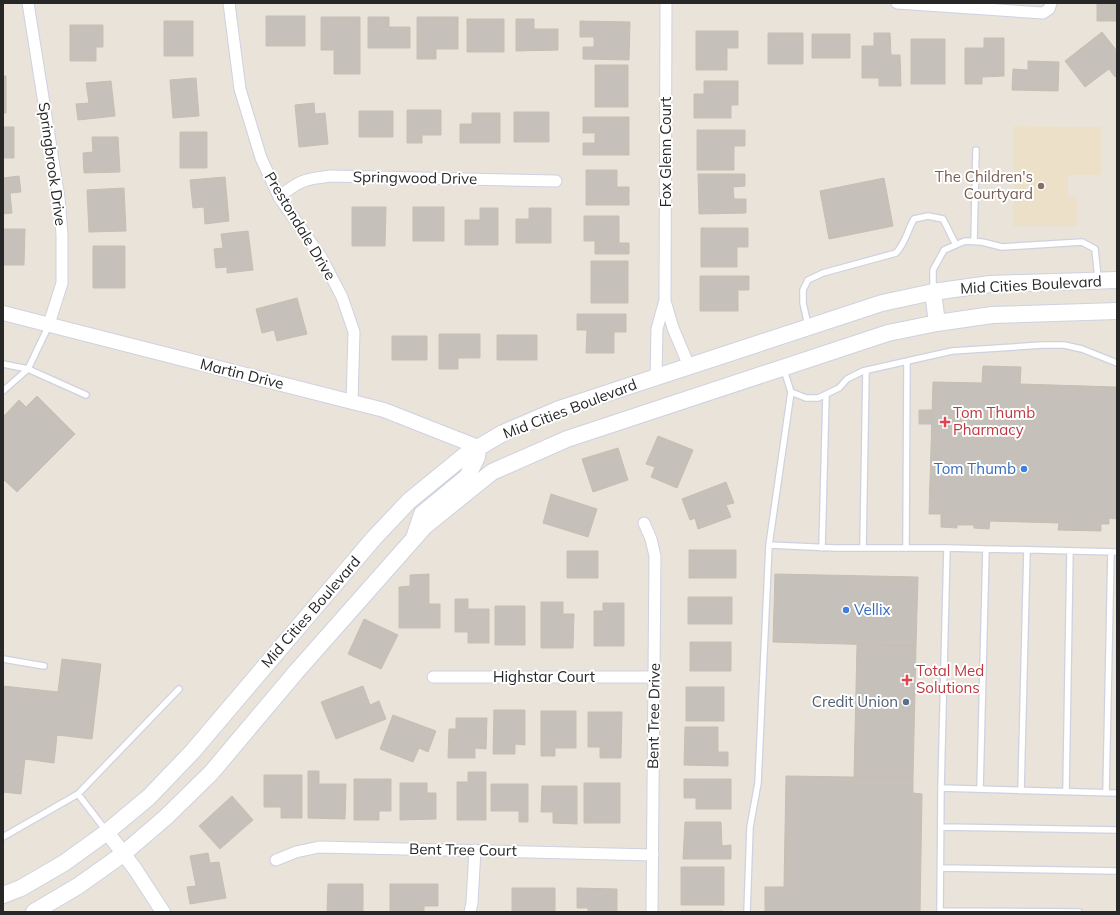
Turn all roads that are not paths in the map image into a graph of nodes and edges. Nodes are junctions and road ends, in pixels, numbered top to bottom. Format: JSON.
{"nodes":[{"id":1,"x":28,"y":3,"type":"edge"},
{"id":2,"x":229,"y":3,"type":"edge"},
{"id":3,"x":666,"y":3,"type":"edge"},
{"id":4,"x":897,"y":3,"type":"edge"},
{"id":5,"x":1051,"y":3,"type":"edge"},
{"id":6,"x":976,"y":150,"type":"dead end"},
{"id":7,"x":556,"y":181,"type":"dead end"},
{"id":8,"x":279,"y":197,"type":"junction"},
{"id":9,"x":974,"y":242,"type":"junction"},
{"id":10,"x":956,"y":245,"type":"junction"},
{"id":11,"x":1098,"y":280,"type":"junction"},
{"id":12,"x":1117,"y":280,"type":"edge"},
{"id":13,"x":933,"y":292,"type":"junction"},
{"id":14,"x":665,"y":300,"type":"junction"},
{"id":15,"x":1117,"y":311,"type":"edge"},
{"id":16,"x":3,"y":312,"type":"edge"},
{"id":17,"x":937,"y":323,"type":"junction"},
{"id":18,"x":49,"y":324,"type":"junction"},
{"id":19,"x":808,"y":327,"type":"junction"},
{"id":20,"x":907,"y":361,"type":"junction"},
{"id":21,"x":1117,"y":363,"type":"edge"},
{"id":22,"x":3,"y":364,"type":"edge"},
{"id":23,"x":689,"y":366,"type":"junction"},
{"id":24,"x":783,"y":367,"type":"junction"},
{"id":25,"x":28,"y":369,"type":"junction"},
{"id":26,"x":866,"y":370,"type":"junction"},
{"id":27,"x":656,"y":377,"type":"junction"},
{"id":28,"x":3,"y":391,"type":"edge"},
{"id":29,"x":791,"y":392,"type":"junction"},
{"id":30,"x":86,"y":395,"type":"dead end"},
{"id":31,"x":826,"y":395,"type":"junction"},
{"id":32,"x":352,"y":402,"type":"junction"},
{"id":33,"x":478,"y":447,"type":"junction"},
{"id":34,"x":644,"y":523,"type":"dead end"},
{"id":35,"x":414,"y":538,"type":"junction"},
{"id":36,"x":769,"y":545,"type":"junction"},
{"id":37,"x":822,"y":548,"type":"junction"},
{"id":38,"x":864,"y":548,"type":"junction"},
{"id":39,"x":906,"y":548,"type":"junction"},
{"id":40,"x":947,"y":548,"type":"junction"},
{"id":41,"x":986,"y":549,"type":"junction"},
{"id":42,"x":1027,"y":550,"type":"junction"},
{"id":43,"x":1070,"y":551,"type":"junction"},
{"id":44,"x":1114,"y":552,"type":"edge"},
{"id":45,"x":3,"y":659,"type":"edge"},
{"id":46,"x":44,"y":666,"type":"dead end"},
{"id":47,"x":433,"y":677,"type":"dead end"},
{"id":48,"x":655,"y":677,"type":"junction"},
{"id":49,"x":179,"y":689,"type":"dead end"},
{"id":50,"x":941,"y":788,"type":"junction"},
{"id":51,"x":980,"y":789,"type":"junction"},
{"id":52,"x":1021,"y":790,"type":"junction"},
{"id":53,"x":1066,"y":792,"type":"junction"},
{"id":54,"x":1106,"y":793,"type":"junction"},
{"id":55,"x":1117,"y":793,"type":"edge"},
{"id":56,"x":78,"y":794,"type":"junction"},
{"id":57,"x":941,"y":827,"type":"junction"},
{"id":58,"x":1117,"y":830,"type":"edge"},
{"id":59,"x":107,"y":832,"type":"junction"},
{"id":60,"x":3,"y":837,"type":"edge"},
{"id":61,"x":475,"y":850,"type":"junction"},
{"id":62,"x":123,"y":854,"type":"junction"},
{"id":63,"x":653,"y":854,"type":"junction"},
{"id":64,"x":276,"y":860,"type":"dead end"},
{"id":65,"x":941,"y":868,"type":"junction"},
{"id":66,"x":1117,"y":871,"type":"edge"},
{"id":67,"x":3,"y":895,"type":"edge"},
{"id":68,"x":940,"y":911,"type":"edge"},
{"id":69,"x":34,"y":912,"type":"edge"},
{"id":70,"x":163,"y":912,"type":"edge"},
{"id":71,"x":470,"y":912,"type":"edge"},
{"id":72,"x":652,"y":912,"type":"edge"},
{"id":73,"x":747,"y":912,"type":"edge"},
{"id":74,"x":1079,"y":912,"type":"edge"}],
"edges":[{"from":1,"to":18,"type":"street","name":"Springbrook Drive"},
{"from":2,"to":8,"type":"street","name":"Prestondale Drive"},
{"from":3,"to":14,"type":"street","name":"Fox Glenn Court"},
{"from":4,"to":5,"type":"street"},
{"from":6,"to":9,"type":"lane"},
{"from":7,"to":8,"type":"street","name":"Springwood Drive"},
{"from":8,"to":32,"type":"street","name":"Prestondale Drive"},
{"from":9,"to":10,"type":"lane"},
{"from":9,"to":11,"type":"lane"},
{"from":10,"to":13,"type":"lane"},
{"from":10,"to":19,"type":"lane"},
{"from":11,"to":12,"type":"main road","name":"Mid Cities Boulevard"},
{"from":11,"to":13,"type":"main road","name":"Mid Cities Boulevard"},
{"from":13,"to":17,"type":"main road"},
{"from":13,"to":19,"type":"main road","name":"Mid Cities Boulevard"},
{"from":14,"to":23,"type":"street","name":"Fox Glenn Court"},
{"from":14,"to":27,"type":"street","name":"Fox Glenn Court"},
{"from":15,"to":17,"type":"main road","name":"Mid Cities Boulevard"},
{"from":16,"to":18,"type":"street","name":"Martin Drive"},
{"from":17,"to":24,"type":"main road","name":"Mid Cities Boulevard"},
{"from":18,"to":25,"type":"lane"},
{"from":18,"to":32,"type":"street","name":"Martin Drive"},
{"from":19,"to":23,"type":"main road","name":"Mid Cities Boulevard"},
{"from":20,"to":21,"type":"lane"},
{"from":20,"to":26,"type":"lane"},
{"from":20,"to":39,"type":"lane"},
{"from":22,"to":25,"type":"lane"},
{"from":23,"to":27,"type":"main road","name":"Mid Cities Boulevard"},
{"from":24,"to":29,"type":"lane"},
{"from":24,"to":35,"type":"main road","name":"Mid Cities Boulevard"},
{"from":25,"to":28,"type":"lane"},
{"from":25,"to":30,"type":"lane"},
{"from":26,"to":31,"type":"lane"},
{"from":26,"to":38,"type":"lane"},
{"from":27,"to":33,"type":"main road","name":"Mid Cities Boulevard"},
{"from":29,"to":31,"type":"lane"},
{"from":29,"to":36,"type":"lane"},
{"from":31,"to":37,"type":"lane"},
{"from":32,"to":33,"type":"street","name":"Martin Drive"},
{"from":33,"to":35,"type":"main road"},
{"from":33,"to":59,"type":"main road","name":"Mid Cities Boulevard"},
{"from":34,"to":48,"type":"street","name":"Bent Tree Drive"},
{"from":35,"to":62,"type":"main road","name":"Mid Cities Boulevard"},
{"from":36,"to":37,"type":"lane"},
{"from":36,"to":73,"type":"lane"},
{"from":37,"to":38,"type":"lane"},
{"from":38,"to":39,"type":"lane"},
{"from":39,"to":40,"type":"lane"},
{"from":40,"to":41,"type":"lane"},
{"from":40,"to":50,"type":"lane"},
{"from":41,"to":42,"type":"lane"},
{"from":41,"to":51,"type":"lane"},
{"from":42,"to":43,"type":"lane"},
{"from":42,"to":52,"type":"lane"},
{"from":43,"to":44,"type":"lane"},
{"from":43,"to":53,"type":"lane"},
{"from":44,"to":54,"type":"lane"},
{"from":45,"to":46,"type":"lane"},
{"from":47,"to":48,"type":"street","name":"Highstar Court"},
{"from":48,"to":63,"type":"street","name":"Bent Tree Drive"},
{"from":49,"to":56,"type":"lane"},
{"from":50,"to":51,"type":"lane"},
{"from":50,"to":57,"type":"lane"},
{"from":51,"to":52,"type":"lane"},
{"from":52,"to":53,"type":"lane"},
{"from":53,"to":54,"type":"lane"},
{"from":54,"to":55,"type":"lane"},
{"from":56,"to":59,"type":"lane"},
{"from":56,"to":60,"type":"lane"},
{"from":57,"to":58,"type":"lane"},
{"from":57,"to":65,"type":"lane"},
{"from":59,"to":62,"type":"street"},
{"from":59,"to":67,"type":"main road","name":"Mid Cities Boulevard"},
{"from":61,"to":63,"type":"street","name":"Bent Tree Court"},
{"from":61,"to":64,"type":"street","name":"Bent Tree Court"},
{"from":61,"to":71,"type":"street"},
{"from":62,"to":69,"type":"main road","name":"Mid Cities Boulevard"},
{"from":62,"to":70,"type":"street"},
{"from":63,"to":72,"type":"street","name":"Bent Tree Drive"},
{"from":65,"to":66,"type":"lane"},
{"from":65,"to":68,"type":"lane"},
{"from":68,"to":74,"type":"lane"}]}
